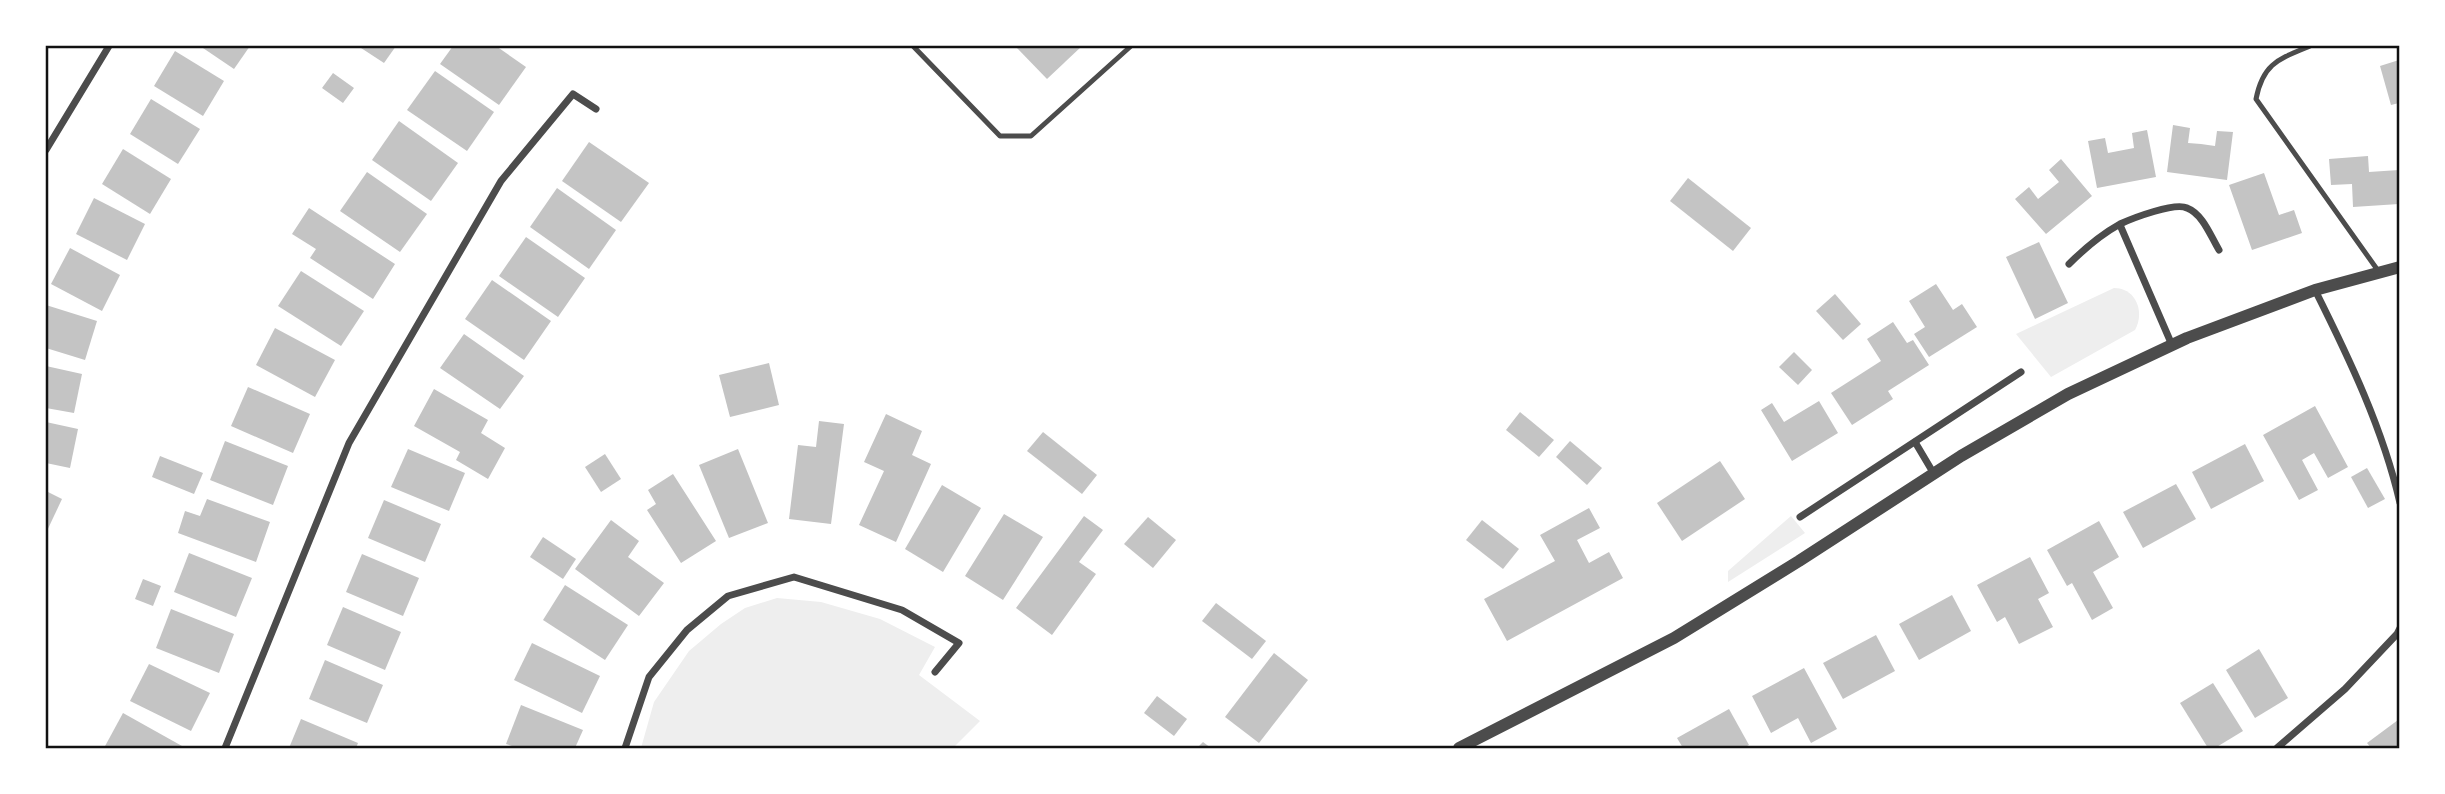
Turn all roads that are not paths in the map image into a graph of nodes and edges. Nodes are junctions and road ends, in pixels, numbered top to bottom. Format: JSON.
{"nodes":[{"id":1,"x":109,"y":46,"type":"edge"},
{"id":2,"x":913,"y":46,"type":"edge"},
{"id":3,"x":1131,"y":46,"type":"edge"},
{"id":4,"x":2310,"y":46,"type":"edge"},
{"id":5,"x":596,"y":109,"type":"dead end"},
{"id":6,"x":46,"y":150,"type":"edge"},
{"id":7,"x":2120,"y":225,"type":"junction"},
{"id":8,"x":2219,"y":250,"type":"dead end"},
{"id":9,"x":2069,"y":264,"type":"dead end"},
{"id":10,"x":2399,"y":267,"type":"edge"},
{"id":11,"x":2379,"y":272,"type":"junction"},
{"id":12,"x":2315,"y":290,"type":"junction"},
{"id":13,"x":2172,"y":345,"type":"junction"},
{"id":14,"x":2021,"y":372,"type":"dead end"},
{"id":15,"x":1914,"y":442,"type":"junction"},
{"id":16,"x":1934,"y":474,"type":"junction"},
{"id":17,"x":2399,"y":503,"type":"edge"},
{"id":18,"x":1800,"y":517,"type":"dead end"},
{"id":19,"x":2399,"y":628,"type":"edge"},
{"id":20,"x":935,"y":672,"type":"dead end"},
{"id":21,"x":225,"y":748,"type":"edge"},
{"id":22,"x":625,"y":748,"type":"edge"},
{"id":23,"x":1459,"y":748,"type":"edge"},
{"id":24,"x":2277,"y":748,"type":"edge"}],
"edges":[{"from":1,"to":6,"type":"street"},
{"from":2,"to":3,"type":"lane"},
{"from":4,"to":11,"type":"lane"},
{"from":5,"to":21,"type":"street"},
{"from":7,"to":8,"type":"street"},
{"from":7,"to":9,"type":"street"},
{"from":7,"to":13,"type":"street"},
{"from":10,"to":11,"type":"street"},
{"from":11,"to":12,"type":"street"},
{"from":12,"to":13,"type":"street"},
{"from":12,"to":17,"type":"street"},
{"from":13,"to":16,"type":"street"},
{"from":14,"to":15,"type":"street"},
{"from":15,"to":16,"type":"street"},
{"from":15,"to":18,"type":"street"},
{"from":16,"to":23,"type":"street"},
{"from":19,"to":24,"type":"street"},
{"from":20,"to":22,"type":"street"}]}
